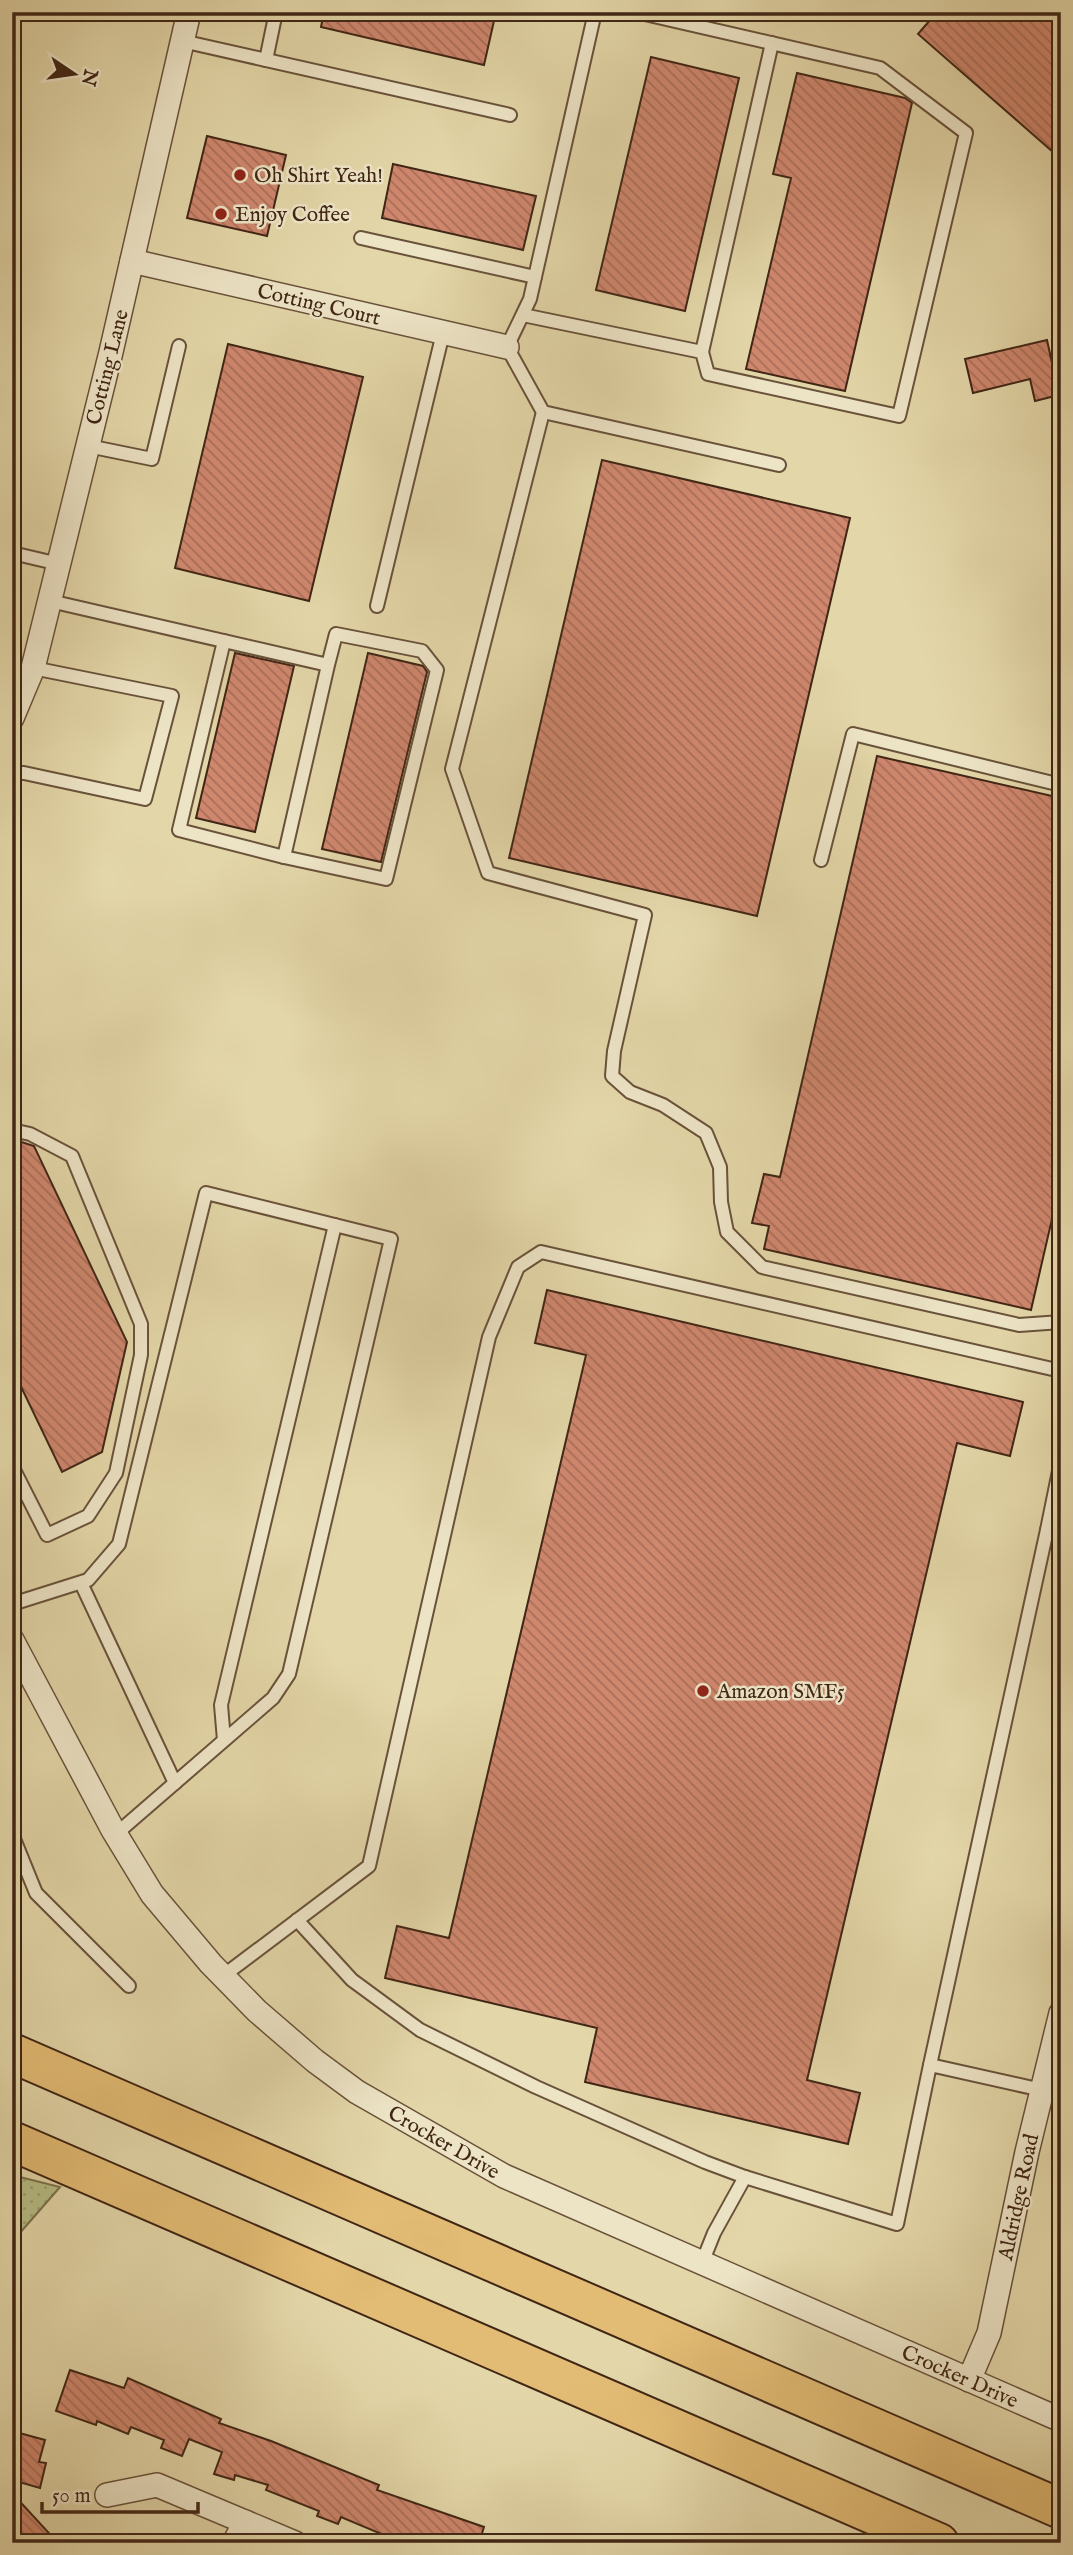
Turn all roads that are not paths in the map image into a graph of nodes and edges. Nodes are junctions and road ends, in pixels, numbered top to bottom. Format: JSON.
{"nodes":[{"id":1,"x":189,"y":12,"type":"edge"},
{"id":2,"x":276,"y":12,"type":"edge"},
{"id":3,"x":595,"y":12,"type":"edge"},
{"id":4,"x":636,"y":12,"type":"edge"},
{"id":5,"x":182,"y":41,"type":"junction"},
{"id":6,"x":772,"y":43,"type":"junction"},
{"id":7,"x":267,"y":60,"type":"junction"},
{"id":8,"x":510,"y":115,"type":"dead end"},
{"id":9,"x":361,"y":238,"type":"dead end"},
{"id":10,"x":132,"y":261,"type":"junction"},
{"id":11,"x":535,"y":277,"type":"junction"},
{"id":12,"x":523,"y":315,"type":"junction"},
{"id":13,"x":443,"y":333,"type":"junction"},
{"id":14,"x":178,"y":346,"type":"dead end"},
{"id":15,"x":507,"y":347,"type":"junction"},
{"id":16,"x":702,"y":352,"type":"junction"},
{"id":17,"x":543,"y":412,"type":"junction"},
{"id":18,"x":88,"y":446,"type":"junction"},
{"id":19,"x":779,"y":465,"type":"dead end"},
{"id":20,"x":12,"y":553,"type":"edge"},
{"id":21,"x":59,"y":564,"type":"junction"},
{"id":22,"x":50,"y":600,"type":"junction"},
{"id":23,"x":377,"y":606,"type":"dead end"},
{"id":24,"x":224,"y":640,"type":"junction"},
{"id":25,"x":328,"y":665,"type":"junction"},
{"id":26,"x":33,"y":668,"type":"junction"},
{"id":27,"x":12,"y":718,"type":"edge"},
{"id":28,"x":12,"y":773,"type":"edge"},
{"id":29,"x":1061,"y":785,"type":"edge"},
{"id":30,"x":284,"y":857,"type":"junction"},
{"id":31,"x":821,"y":860,"type":"dead end"},
{"id":32,"x":12,"y":1130,"type":"edge"},
{"id":33,"x":335,"y":1225,"type":"junction"},
{"id":34,"x":1061,"y":1322,"type":"edge"},
{"id":35,"x":1061,"y":1371,"type":"edge"},
{"id":36,"x":1061,"y":1461,"type":"edge"},
{"id":37,"x":12,"y":1466,"type":"edge"},
{"id":38,"x":1047,"y":1530,"type":"junction"},
{"id":39,"x":1061,"y":1534,"type":"edge"},
{"id":40,"x":82,"y":1583,"type":"junction"},
{"id":41,"x":12,"y":1604,"type":"edge"},
{"id":42,"x":12,"y":1640,"type":"edge"},
{"id":43,"x":224,"y":1740,"type":"junction"},
{"id":44,"x":175,"y":1783,"type":"junction"},
{"id":45,"x":12,"y":1834,"type":"edge"},
{"id":46,"x":116,"y":1834,"type":"junction"},
{"id":47,"x":297,"y":1920,"type":"junction"},
{"id":48,"x":223,"y":1976,"type":"junction"},
{"id":49,"x":129,"y":1986,"type":"dead end"},
{"id":50,"x":1061,"y":2013,"type":"edge"},
{"id":51,"x":12,"y":2031,"type":"edge"},
{"id":52,"x":12,"y":2053,"type":"edge"},
{"id":53,"x":930,"y":2065,"type":"junction"},
{"id":54,"x":80,"y":2082,"type":"junction"},
{"id":55,"x":1042,"y":2090,"type":"junction"},
{"id":56,"x":12,"y":2141,"type":"edge"},
{"id":57,"x":12,"y":2166,"type":"edge"},
{"id":58,"x":745,"y":2177,"type":"junction"},
{"id":59,"x":702,"y":2263,"type":"junction"},
{"id":60,"x":324,"y":2277,"type":"junction"},
{"id":61,"x":969,"y":2379,"type":"junction"},
{"id":62,"x":1061,"y":2420,"type":"edge"},
{"id":63,"x":107,"y":2494,"type":"dead end"},
{"id":64,"x":1061,"y":2509,"type":"edge"},
{"id":65,"x":245,"y":2522,"type":"junction"},
{"id":66,"x":234,"y":2543,"type":"edge"},
{"id":67,"x":295,"y":2543,"type":"edge"},
{"id":68,"x":939,"y":2543,"type":"edge"}],
"edges":[{"from":1,"to":5,"type":"street","name":"Cotting Lane"},
{"from":2,"to":7,"type":"lane"},
{"from":3,"to":11,"type":"lane"},
{"from":4,"to":6,"type":"lane"},
{"from":5,"to":7,"type":"lane"},
{"from":5,"to":10,"type":"street","name":"Cotting Lane"},
{"from":6,"to":16,"type":"lane"},
{"from":6,"to":16,"type":"lane"},
{"from":7,"to":8,"type":"lane"},
{"from":9,"to":11,"type":"lane"},
{"from":10,"to":13,"type":"street","name":"Cotting Court"},
{"from":10,"to":18,"type":"street","name":"Cotting Lane"},
{"from":11,"to":12,"type":"lane"},
{"from":12,"to":15,"type":"lane"},
{"from":12,"to":16,"type":"lane"},
{"from":13,"to":15,"type":"street","name":"Cotting Court"},
{"from":13,"to":23,"type":"lane"},
{"from":14,"to":18,"type":"lane"},
{"from":15,"to":17,"type":"lane"},
{"from":17,"to":19,"type":"lane"},
{"from":17,"to":34,"type":"lane"},
{"from":18,"to":21,"type":"street","name":"Cotting Lane"},
{"from":20,"to":21,"type":"lane"},
{"from":21,"to":22,"type":"street","name":"Cotting Lane"},
{"from":22,"to":24,"type":"lane"},
{"from":22,"to":26,"type":"street","name":"Cotting Lane"},
{"from":24,"to":25,"type":"lane"},
{"from":24,"to":30,"type":"lane"},
{"from":25,"to":30,"type":"lane"},
{"from":25,"to":30,"type":"lane"},
{"from":26,"to":27,"type":"street","name":"Cotting Lane"},
{"from":26,"to":28,"type":"lane"},
{"from":29,"to":31,"type":"lane"},
{"from":32,"to":37,"type":"lane"},
{"from":33,"to":40,"type":"lane"},
{"from":33,"to":43,"type":"lane"},
{"from":33,"to":43,"type":"lane"},
{"from":35,"to":47,"type":"lane"},
{"from":36,"to":38,"type":"lane"},
{"from":38,"to":39,"type":"lane"},
{"from":38,"to":53,"type":"lane"},
{"from":40,"to":41,"type":"lane"},
{"from":40,"to":44,"type":"lane"},
{"from":42,"to":46,"type":"street","name":"Crocker Drive"},
{"from":43,"to":44,"type":"lane"},
{"from":44,"to":46,"type":"lane"},
{"from":45,"to":49,"type":"lane"},
{"from":46,"to":48,"type":"street","name":"Crocker Drive"},
{"from":47,"to":48,"type":"lane"},
{"from":47,"to":58,"type":"lane"},
{"from":48,"to":59,"type":"street","name":"Crocker Drive"},
{"from":50,"to":55,"type":"street","name":"Aldridge Road"},
{"from":51,"to":54,"type":"highway"},
{"from":52,"to":54,"type":"highway"},
{"from":53,"to":55,"type":"lane"},
{"from":53,"to":58,"type":"lane"},
{"from":54,"to":64,"type":"highway"},
{"from":55,"to":61,"type":"street","name":"Aldridge Road"},
{"from":56,"to":60,"type":"highway"},
{"from":57,"to":60,"type":"highway"},
{"from":58,"to":59,"type":"lane"},
{"from":59,"to":61,"type":"street","name":"Crocker Drive"},
{"from":60,"to":68,"type":"highway"},
{"from":61,"to":62,"type":"street","name":"Crocker Drive"},
{"from":63,"to":65,"type":"street"},
{"from":65,"to":66,"type":"street"},
{"from":65,"to":67,"type":"street"}]}
